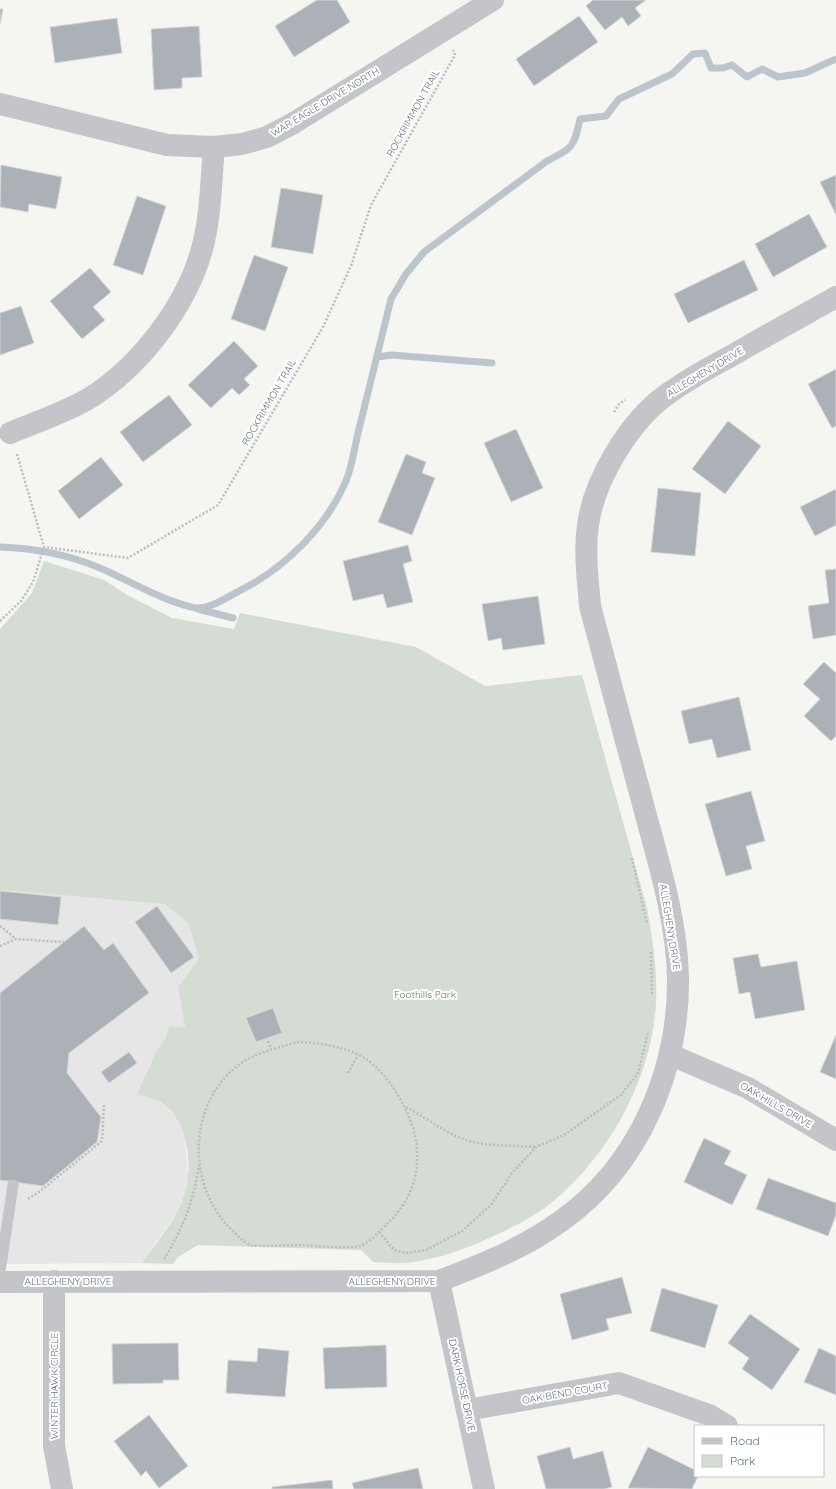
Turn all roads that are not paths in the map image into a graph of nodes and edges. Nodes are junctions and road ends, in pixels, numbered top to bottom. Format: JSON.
{"nodes":[{"id":1,"x":493,"y":0,"type":"edge"},
{"id":2,"x":0,"y":104,"type":"edge"},
{"id":3,"x":214,"y":147,"type":"junction"},
{"id":4,"x":836,"y":297,"type":"edge"},
{"id":5,"x":10,"y":433,"type":"road end"},
{"id":6,"x":670,"y":1055,"type":"junction"},
{"id":7,"x":836,"y":1140,"type":"edge"},
{"id":8,"x":13,"y":1185,"type":"dead end"},
{"id":9,"x":0,"y":1272,"type":"edge"},
{"id":10,"x":54,"y":1281,"type":"junction"},
{"id":11,"x":439,"y":1281,"type":"junction"},
{"id":12,"x":0,"y":1282,"type":"edge"},
{"id":13,"x":467,"y":1410,"type":"junction"},
{"id":14,"x":725,"y":1425,"type":"edge"},
{"id":15,"x":62,"y":1489,"type":"edge"},
{"id":16,"x":484,"y":1489,"type":"edge"}],
"edges":[{"from":1,"to":3,"type":"street","name":"WAR EAGLE DRIVE NORTH"},
{"from":2,"to":3,"type":"street","name":"WAR EAGLE DRIVE NORTH"},
{"from":3,"to":5,"type":"street"},
{"from":4,"to":6,"type":"street","name":"ALLEGHENY DRIVE"},
{"from":6,"to":7,"type":"street","name":"OAK HILLS DRIVE"},
{"from":6,"to":11,"type":"street","name":"ALLEGHENY DRIVE"},
{"from":8,"to":9,"type":"lane"},
{"from":10,"to":11,"type":"street","name":"ALLEGHENY DRIVE"},
{"from":10,"to":12,"type":"street","name":"ALLEGHENY DRIVE"},
{"from":10,"to":15,"type":"street","name":"WINTER HAWK CIRCLE"},
{"from":11,"to":13,"type":"street","name":"DARK HORSE DRIVE"},
{"from":13,"to":14,"type":"street","name":"OAK BEND COURT"},
{"from":13,"to":16,"type":"street","name":"DARK HORSE DRIVE"}]}
